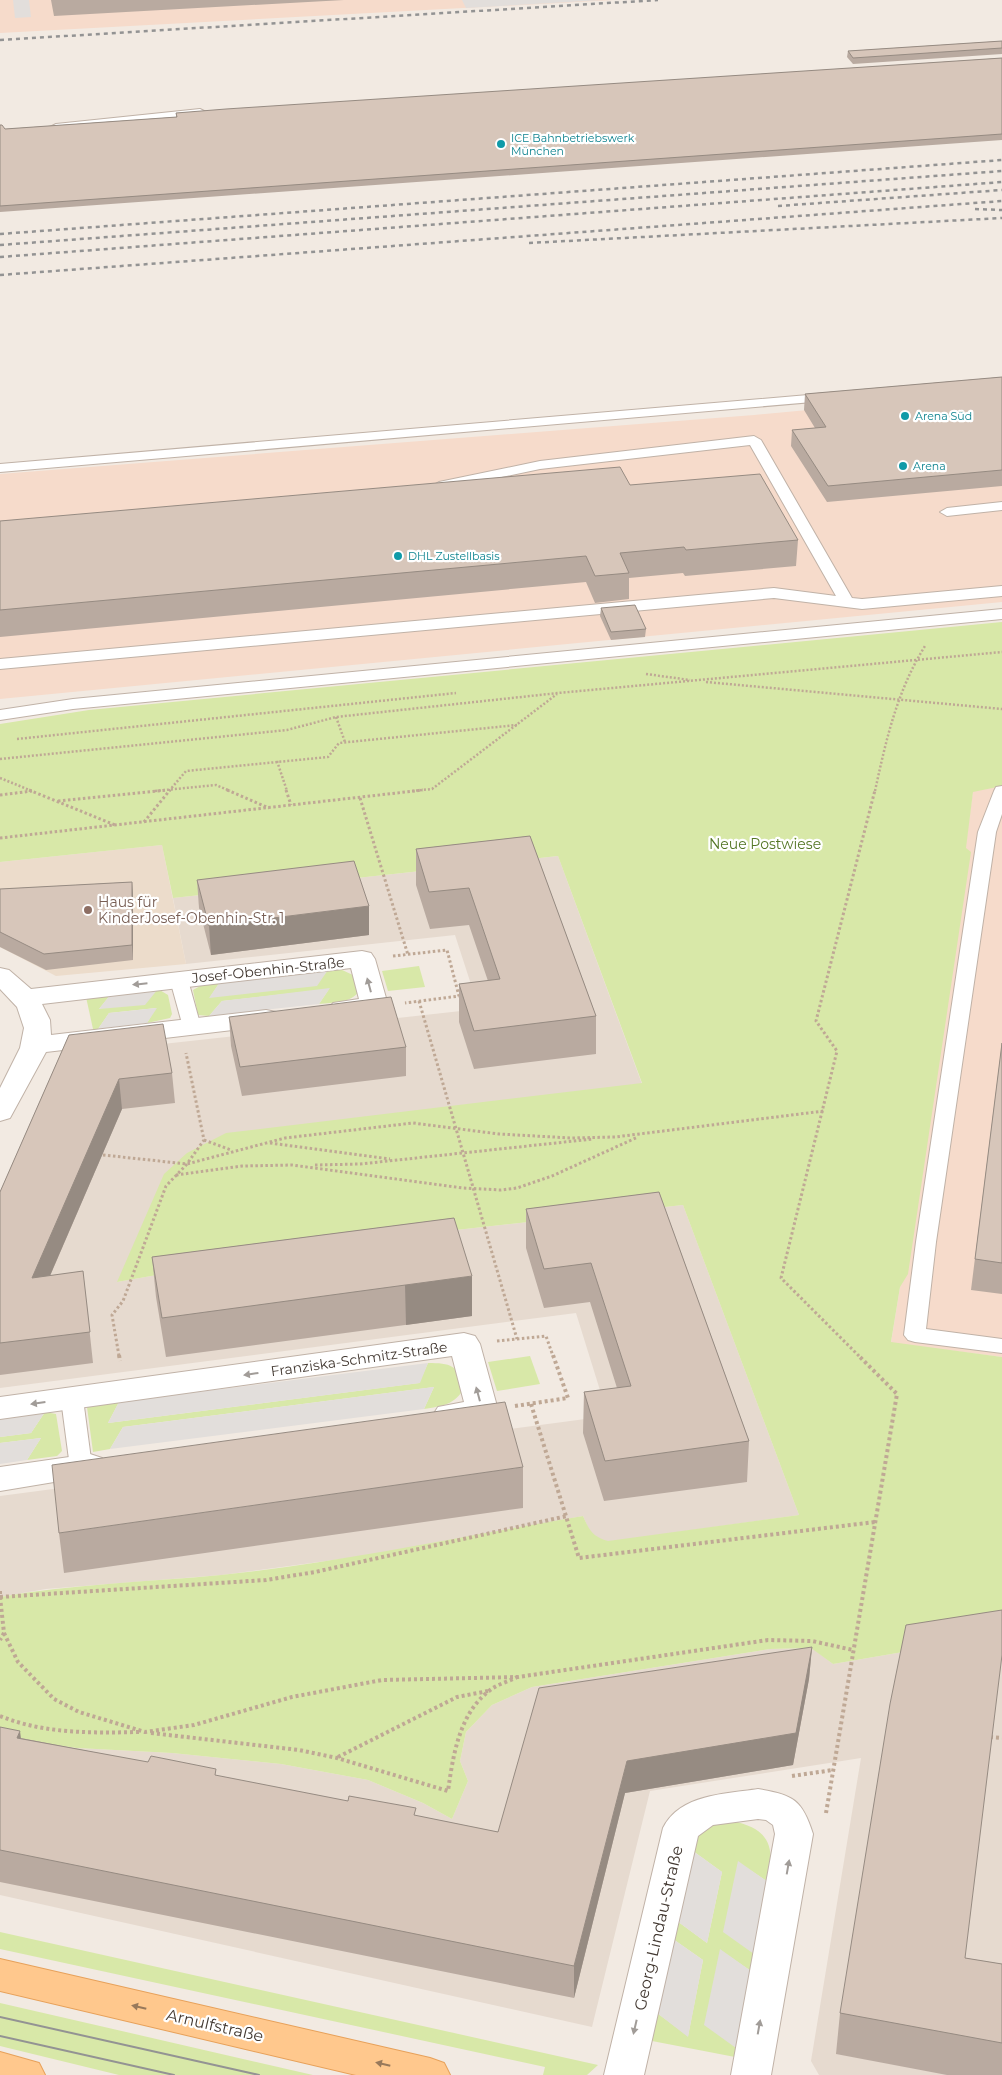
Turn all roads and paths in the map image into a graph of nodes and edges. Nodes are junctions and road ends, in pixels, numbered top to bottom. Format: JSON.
{"nodes":[{"id":1,"x":208,"y":111,"type":"edge"},
{"id":2,"x":43,"y":128,"type":"edge"},
{"id":3,"x":849,"y":395,"type":"edge"},
{"id":4,"x":0,"y":468,"type":"edge"},
{"id":5,"x":429,"y":486,"type":"edge"},
{"id":6,"x":1002,"y":506,"type":"edge"},
{"id":7,"x":946,"y":512,"type":"dead end"},
{"id":8,"x":1002,"y":592,"type":"edge"},
{"id":9,"x":846,"y":601,"type":"junction"},
{"id":10,"x":1002,"y":614,"type":"edge"},
{"id":11,"x":1002,"y":652,"type":"edge"},
{"id":12,"x":914,"y":661,"type":"junction"},
{"id":13,"x":0,"y":664,"type":"edge"},
{"id":14,"x":641,"y":674,"type":"dead end"},
{"id":15,"x":698,"y":681,"type":"junction"},
{"id":16,"x":558,"y":694,"type":"junction"},
{"id":17,"x":898,"y":698,"type":"junction"},
{"id":18,"x":1002,"y":709,"type":"edge"},
{"id":19,"x":0,"y":715,"type":"edge"},
{"id":20,"x":336,"y":717,"type":"junction"},
{"id":21,"x":518,"y":725,"type":"junction"},
{"id":22,"x":345,"y":742,"type":"junction"},
{"id":23,"x":0,"y":759,"type":"edge"},
{"id":24,"x":277,"y":761,"type":"junction"},
{"id":25,"x":0,"y":778,"type":"edge"},
{"id":26,"x":170,"y":790,"type":"junction"},
{"id":27,"x":33,"y":791,"type":"junction"},
{"id":28,"x":1002,"y":791,"type":"edge"},
{"id":29,"x":0,"y":795,"type":"edge"},
{"id":30,"x":360,"y":798,"type":"junction"},
{"id":31,"x":58,"y":801,"type":"junction"},
{"id":32,"x":291,"y":805,"type":"junction"},
{"id":33,"x":270,"y":808,"type":"junction"},
{"id":34,"x":144,"y":822,"type":"junction"},
{"id":35,"x":116,"y":825,"type":"junction"},
{"id":36,"x":0,"y":838,"type":"edge"},
{"id":37,"x":408,"y":955,"type":"junction"},
{"id":38,"x":362,"y":959,"type":"junction"},
{"id":39,"x":0,"y":976,"type":"edge"},
{"id":40,"x":179,"y":980,"type":"junction"},
{"id":41,"x":24,"y":998,"type":"junction"},
{"id":42,"x":419,"y":1001,"type":"junction"},
{"id":43,"x":374,"y":1006,"type":"junction"},
{"id":44,"x":317,"y":1012,"type":"edge"},
{"id":45,"x":288,"y":1016,"type":"edge"},
{"id":46,"x":187,"y":1027,"type":"junction"},
{"id":47,"x":34,"y":1045,"type":"junction"},
{"id":48,"x":824,"y":1111,"type":"junction"},
{"id":49,"x":0,"y":1112,"type":"edge"},
{"id":50,"x":454,"y":1127,"type":"junction"},
{"id":51,"x":644,"y":1134,"type":"junction"},
{"id":52,"x":615,"y":1137,"type":"junction"},
{"id":53,"x":204,"y":1140,"type":"junction"},
{"id":54,"x":266,"y":1143,"type":"junction"},
{"id":55,"x":231,"y":1150,"type":"junction"},
{"id":56,"x":462,"y":1153,"type":"junction"},
{"id":57,"x":103,"y":1155,"type":"dead end"},
{"id":58,"x":396,"y":1160,"type":"junction"},
{"id":59,"x":187,"y":1164,"type":"junction"},
{"id":60,"x":307,"y":1166,"type":"junction"},
{"id":61,"x":176,"y":1175,"type":"junction"},
{"id":62,"x":473,"y":1189,"type":"junction"},
{"id":63,"x":517,"y":1339,"type":"junction"},
{"id":64,"x":464,"y":1344,"type":"junction"},
{"id":65,"x":1002,"y":1346,"type":"edge"},
{"id":66,"x":127,"y":1391,"type":"junction"},
{"id":67,"x":72,"y":1398,"type":"junction"},
{"id":68,"x":531,"y":1404,"type":"junction"},
{"id":69,"x":0,"y":1408,"type":"edge"},
{"id":70,"x":482,"y":1410,"type":"junction"},
{"id":71,"x":424,"y":1418,"type":"edge"},
{"id":72,"x":120,"y":1462,"type":"edge"},
{"id":73,"x":81,"y":1467,"type":"junction"},
{"id":74,"x":0,"y":1479,"type":"edge"},
{"id":75,"x":567,"y":1516,"type":"junction"},
{"id":76,"x":875,"y":1522,"type":"junction"},
{"id":77,"x":0,"y":1591,"type":"edge"},
{"id":78,"x":0,"y":1597,"type":"edge"},
{"id":79,"x":4,"y":1633,"type":"junction"},
{"id":80,"x":0,"y":1640,"type":"edge"},
{"id":81,"x":518,"y":1676,"type":"junction"},
{"id":82,"x":488,"y":1691,"type":"junction"},
{"id":83,"x":0,"y":1716,"type":"edge"},
{"id":84,"x":145,"y":1732,"type":"junction"},
{"id":85,"x":990,"y":1737,"type":"edge"},
{"id":86,"x":1002,"y":1738,"type":"edge"},
{"id":87,"x":337,"y":1758,"type":"junction"},
{"id":88,"x":0,"y":1975,"type":"edge"},
{"id":89,"x":0,"y":2069,"type":"edge"},
{"id":90,"x":25,"y":2075,"type":"edge"},
{"id":91,"x":430,"y":2075,"type":"edge"},
{"id":92,"x":624,"y":2075,"type":"edge"},
{"id":93,"x":751,"y":2075,"type":"edge"}],
"edges":[{"from":1,"to":2,"type":"lane"},
{"from":3,"to":4,"type":"lane"},
{"from":5,"to":9,"type":"lane"},
{"from":6,"to":7,"type":"lane"},
{"from":8,"to":9,"type":"lane"},
{"from":9,"to":13,"type":"lane"},
{"from":10,"to":19,"type":"lane"},
{"from":11,"to":12,"type":"path"},
{"from":12,"to":15,"type":"path"},
{"from":12,"to":17,"type":"path"},
{"from":14,"to":15,"type":"path"},
{"from":15,"to":16,"type":"path"},
{"from":15,"to":17,"type":"path"},
{"from":16,"to":20,"type":"path"},
{"from":16,"to":21,"type":"path"},
{"from":17,"to":18,"type":"path"},
{"from":17,"to":48,"type":"path"},
{"from":20,"to":22,"type":"path"},
{"from":20,"to":23,"type":"path"},
{"from":21,"to":22,"type":"path"},
{"from":21,"to":30,"type":"path"},
{"from":22,"to":24,"type":"path"},
{"from":24,"to":26,"type":"path"},
{"from":24,"to":32,"type":"path"},
{"from":25,"to":27,"type":"path"},
{"from":26,"to":31,"type":"path"},
{"from":26,"to":33,"type":"path"},
{"from":26,"to":34,"type":"path"},
{"from":27,"to":29,"type":"path"},
{"from":27,"to":31,"type":"path"},
{"from":28,"to":65,"type":"lane"},
{"from":30,"to":32,"type":"path"},
{"from":30,"to":37,"type":"path"},
{"from":31,"to":35,"type":"path"},
{"from":32,"to":33,"type":"path"},
{"from":33,"to":34,"type":"path"},
{"from":34,"to":35,"type":"path"},
{"from":35,"to":36,"type":"path"},
{"from":37,"to":38,"type":"path"},
{"from":37,"to":42,"type":"path"},
{"from":38,"to":40,"type":"street","name":"Josef-Obenhin-Straße"},
{"from":43,"to":38,"type":"street","name":"Josef-Obenhin-Straße","one_way":true},
{"from":39,"to":41,"type":"street"},
{"from":40,"to":41,"type":"street","name":"Josef-Obenhin-Straße","one_way":true},
{"from":40,"to":46,"type":"lane"},
{"from":41,"to":47,"type":"street"},
{"from":42,"to":43,"type":"path"},
{"from":42,"to":50,"type":"path"},
{"from":43,"to":44,"type":"street"},
{"from":45,"to":46,"type":"street"},
{"from":46,"to":47,"type":"street"},
{"from":46,"to":53,"type":"path"},
{"from":47,"to":49,"type":"street"},
{"from":48,"to":51,"type":"path"},
{"from":48,"to":76,"type":"path"},
{"from":50,"to":52,"type":"path"},
{"from":50,"to":54,"type":"path"},
{"from":50,"to":56,"type":"path"},
{"from":51,"to":52,"type":"path"},
{"from":51,"to":62,"type":"path"},
{"from":52,"to":56,"type":"path"},
{"from":53,"to":55,"type":"path"},
{"from":53,"to":59,"type":"path"},
{"from":54,"to":55,"type":"path"},
{"from":54,"to":58,"type":"path"},
{"from":55,"to":59,"type":"path"},
{"from":56,"to":58,"type":"path"},
{"from":56,"to":62,"type":"path"},
{"from":57,"to":59,"type":"path"},
{"from":58,"to":60,"type":"path"},
{"from":59,"to":61,"type":"path"},
{"from":60,"to":61,"type":"path"},
{"from":60,"to":62,"type":"path"},
{"from":61,"to":66,"type":"path"},
{"from":62,"to":63,"type":"path"},
{"from":63,"to":64,"type":"path"},
{"from":63,"to":68,"type":"path"},
{"from":64,"to":66,"type":"street","name":"Franziska-Schmitz-Straße","one_way":true},
{"from":70,"to":64,"type":"street","name":"Franziska-Schmitz-Straße","one_way":true},
{"from":66,"to":67,"type":"street","name":"Franziska-Schmitz-Straße"},
{"from":67,"to":69,"type":"street","name":"Franziska-Schmitz-Straße","one_way":true},
{"from":67,"to":73,"type":"lane"},
{"from":68,"to":70,"type":"path"},
{"from":68,"to":75,"type":"path"},
{"from":70,"to":71,"type":"street"},
{"from":72,"to":73,"type":"street"},
{"from":73,"to":74,"type":"street"},
{"from":75,"to":76,"type":"path"},
{"from":75,"to":78,"type":"path"},
{"from":76,"to":81,"type":"path"},
{"from":77,"to":78,"type":"path"},
{"from":78,"to":79,"type":"path"},
{"from":79,"to":80,"type":"path"},
{"from":79,"to":84,"type":"path"},
{"from":81,"to":82,"type":"path"},
{"from":81,"to":84,"type":"path"},
{"from":82,"to":87,"type":"path"},
{"from":82,"to":87,"type":"path"},
{"from":83,"to":84,"type":"path"},
{"from":84,"to":87,"type":"path"},
{"from":85,"to":86,"type":"path"},
{"from":91,"to":88,"type":"main road","name":"Arnulfstraße","one_way":true},
{"from":89,"to":90,"type":"main road"},
{"from":93,"to":92,"type":"street","name":"Georg-Lindau-Straße","one_way":true}]}
